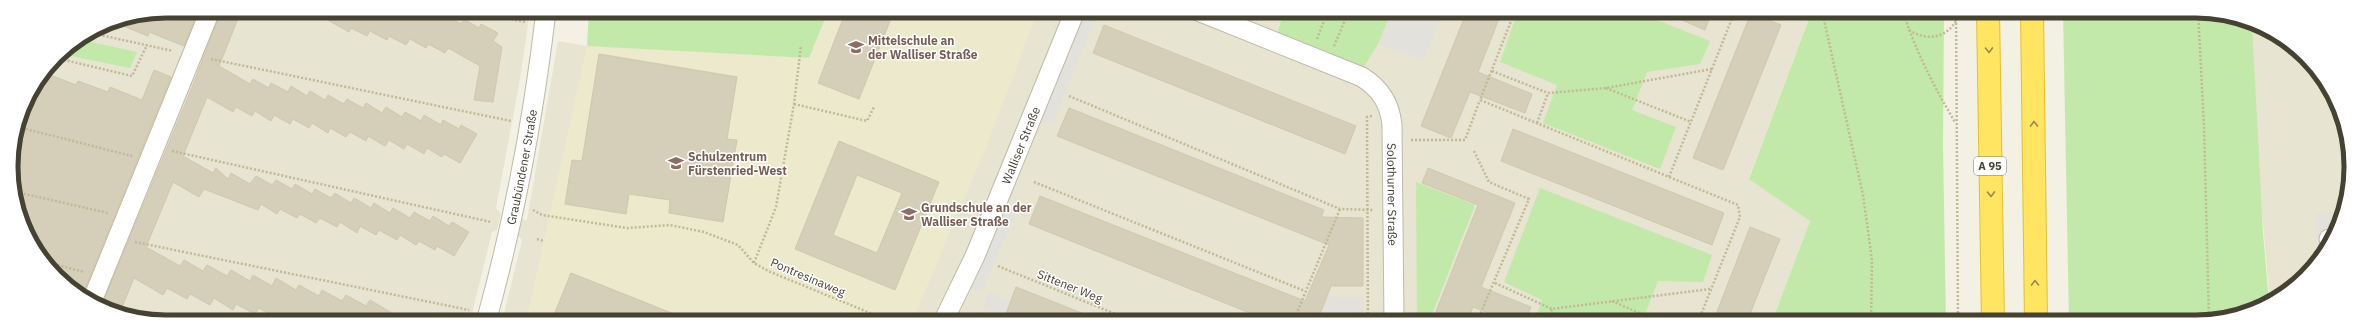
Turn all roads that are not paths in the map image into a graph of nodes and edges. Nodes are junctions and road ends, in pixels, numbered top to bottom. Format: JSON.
{"nodes":[{"id":1,"x":207,"y":18,"type":"edge"},
{"id":2,"x":545,"y":18,"type":"edge"},
{"id":3,"x":1072,"y":18,"type":"edge"},
{"id":4,"x":1215,"y":18,"type":"edge"},
{"id":5,"x":1988,"y":18,"type":"edge"},
{"id":6,"x":2032,"y":18,"type":"edge"},
{"id":7,"x":94,"y":296,"type":"edge"},
{"id":8,"x":488,"y":315,"type":"edge"},
{"id":9,"x":945,"y":315,"type":"edge"},
{"id":10,"x":1394,"y":315,"type":"edge"},
{"id":11,"x":1993,"y":315,"type":"edge"},
{"id":12,"x":2036,"y":315,"type":"edge"}],
"edges":[{"from":1,"to":7,"type":"street"},
{"from":2,"to":8,"type":"street","name":"Graubündener Straße"},
{"from":3,"to":9,"type":"street","name":"Walliser Straße"},
{"from":4,"to":10,"type":"street","name":"Solothurner Straße"},
{"from":5,"to":11,"type":"highway","number":"A 95","one_way":true},
{"from":12,"to":6,"type":"highway","one_way":true}]}
